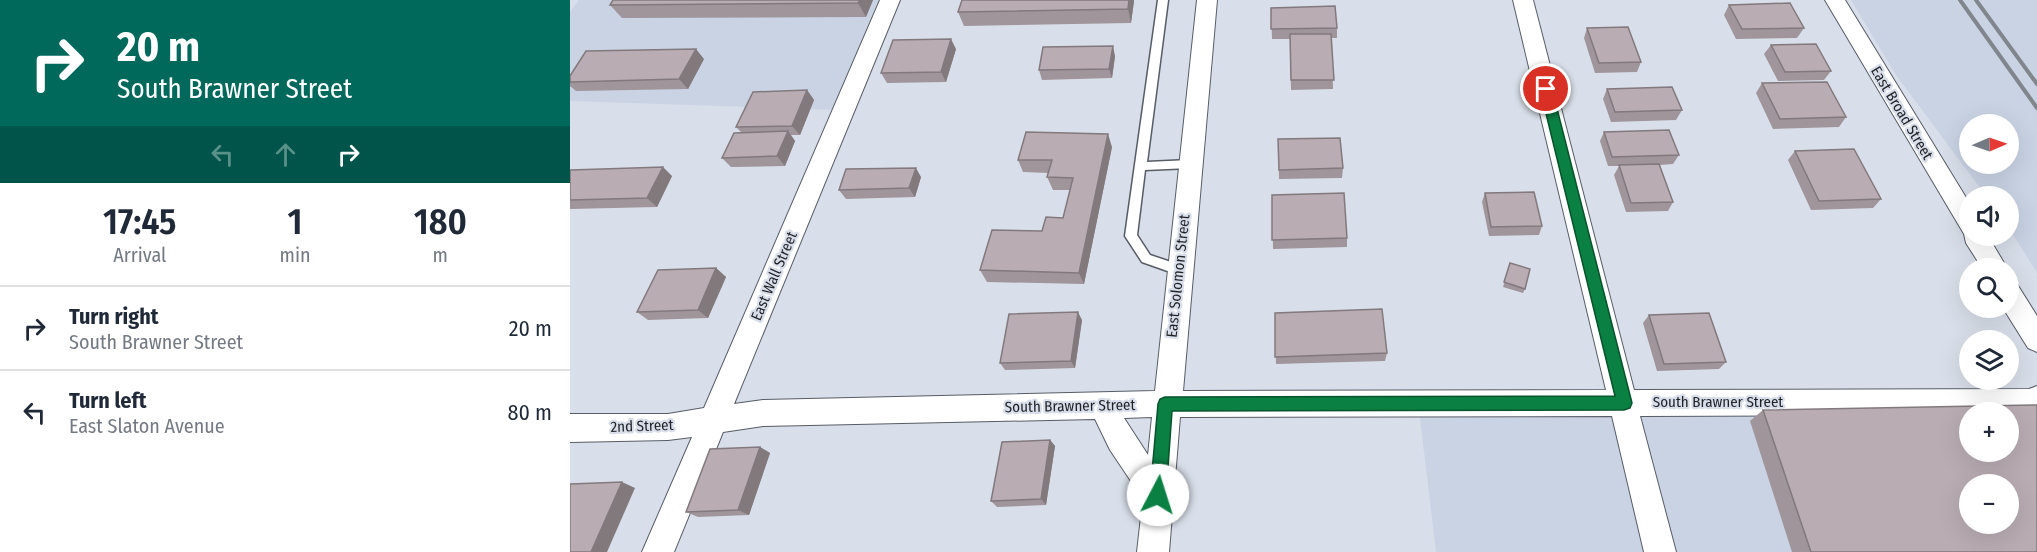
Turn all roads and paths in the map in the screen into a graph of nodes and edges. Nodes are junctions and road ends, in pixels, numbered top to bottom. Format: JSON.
{"nodes":[{"id":1,"x":890,"y":0,"type":"edge"},
{"id":2,"x":1163,"y":0,"type":"edge"},
{"id":3,"x":1207,"y":0,"type":"edge"},
{"id":4,"x":1524,"y":0,"type":"edge"},
{"id":5,"x":1836,"y":0,"type":"edge"},
{"id":6,"x":1190,"y":164,"type":"junction"},
{"id":7,"x":1141,"y":166,"type":"junction"},
{"id":8,"x":1959,"y":207,"type":"edge"},
{"id":9,"x":1179,"y":270,"type":"junction"},
{"id":10,"x":2019,"y":310,"type":"edge"},
{"id":11,"x":2037,"y":340,"type":"edge"},
{"id":12,"x":2037,"y":399,"type":"edge"},
{"id":13,"x":1624,"y":403,"type":"junction"},
{"id":14,"x":1165,"y":404,"type":"junction"},
{"id":15,"x":1103,"y":405,"type":"junction"},
{"id":16,"x":714,"y":420,"type":"junction"},
{"id":17,"x":570,"y":428,"type":"edge"},
{"id":18,"x":1158,"y":495,"type":"junction"},
{"id":19,"x":658,"y":552,"type":"edge"},
{"id":20,"x":1153,"y":552,"type":"edge"},
{"id":21,"x":1660,"y":552,"type":"edge"}],
"edges":[{"from":1,"to":16,"type":"street","name":"East Wall Street"},
{"from":2,"to":7,"type":"lane"},
{"from":3,"to":6,"type":"street","name":"East Solomon Street"},
{"from":4,"to":13,"type":"street"},
{"from":5,"to":8,"type":"street","name":"East Broad Street"},
{"from":6,"to":7,"type":"lane"},
{"from":6,"to":9,"type":"street","name":"East Solomon Street"},
{"from":7,"to":9,"type":"lane"},
{"from":9,"to":14,"type":"street","name":"East Solomon Street"},
{"from":10,"to":11,"type":"street"},
{"from":12,"to":13,"type":"street","name":"South Brawner Street"},
{"from":13,"to":14,"type":"street","name":"South Brawner Street"},
{"from":13,"to":21,"type":"street"},
{"from":14,"to":15,"type":"street","name":"South Brawner Street"},
{"from":14,"to":18,"type":"street","name":"East Solomon Street"},
{"from":15,"to":16,"type":"street","name":"South Brawner Street"},
{"from":15,"to":18,"type":"street"},
{"from":16,"to":17,"type":"street","name":"2nd Street"},
{"from":16,"to":19,"type":"street","name":"East Wall Street"},
{"from":18,"to":20,"type":"street","name":"East Solomon Street"}]}
